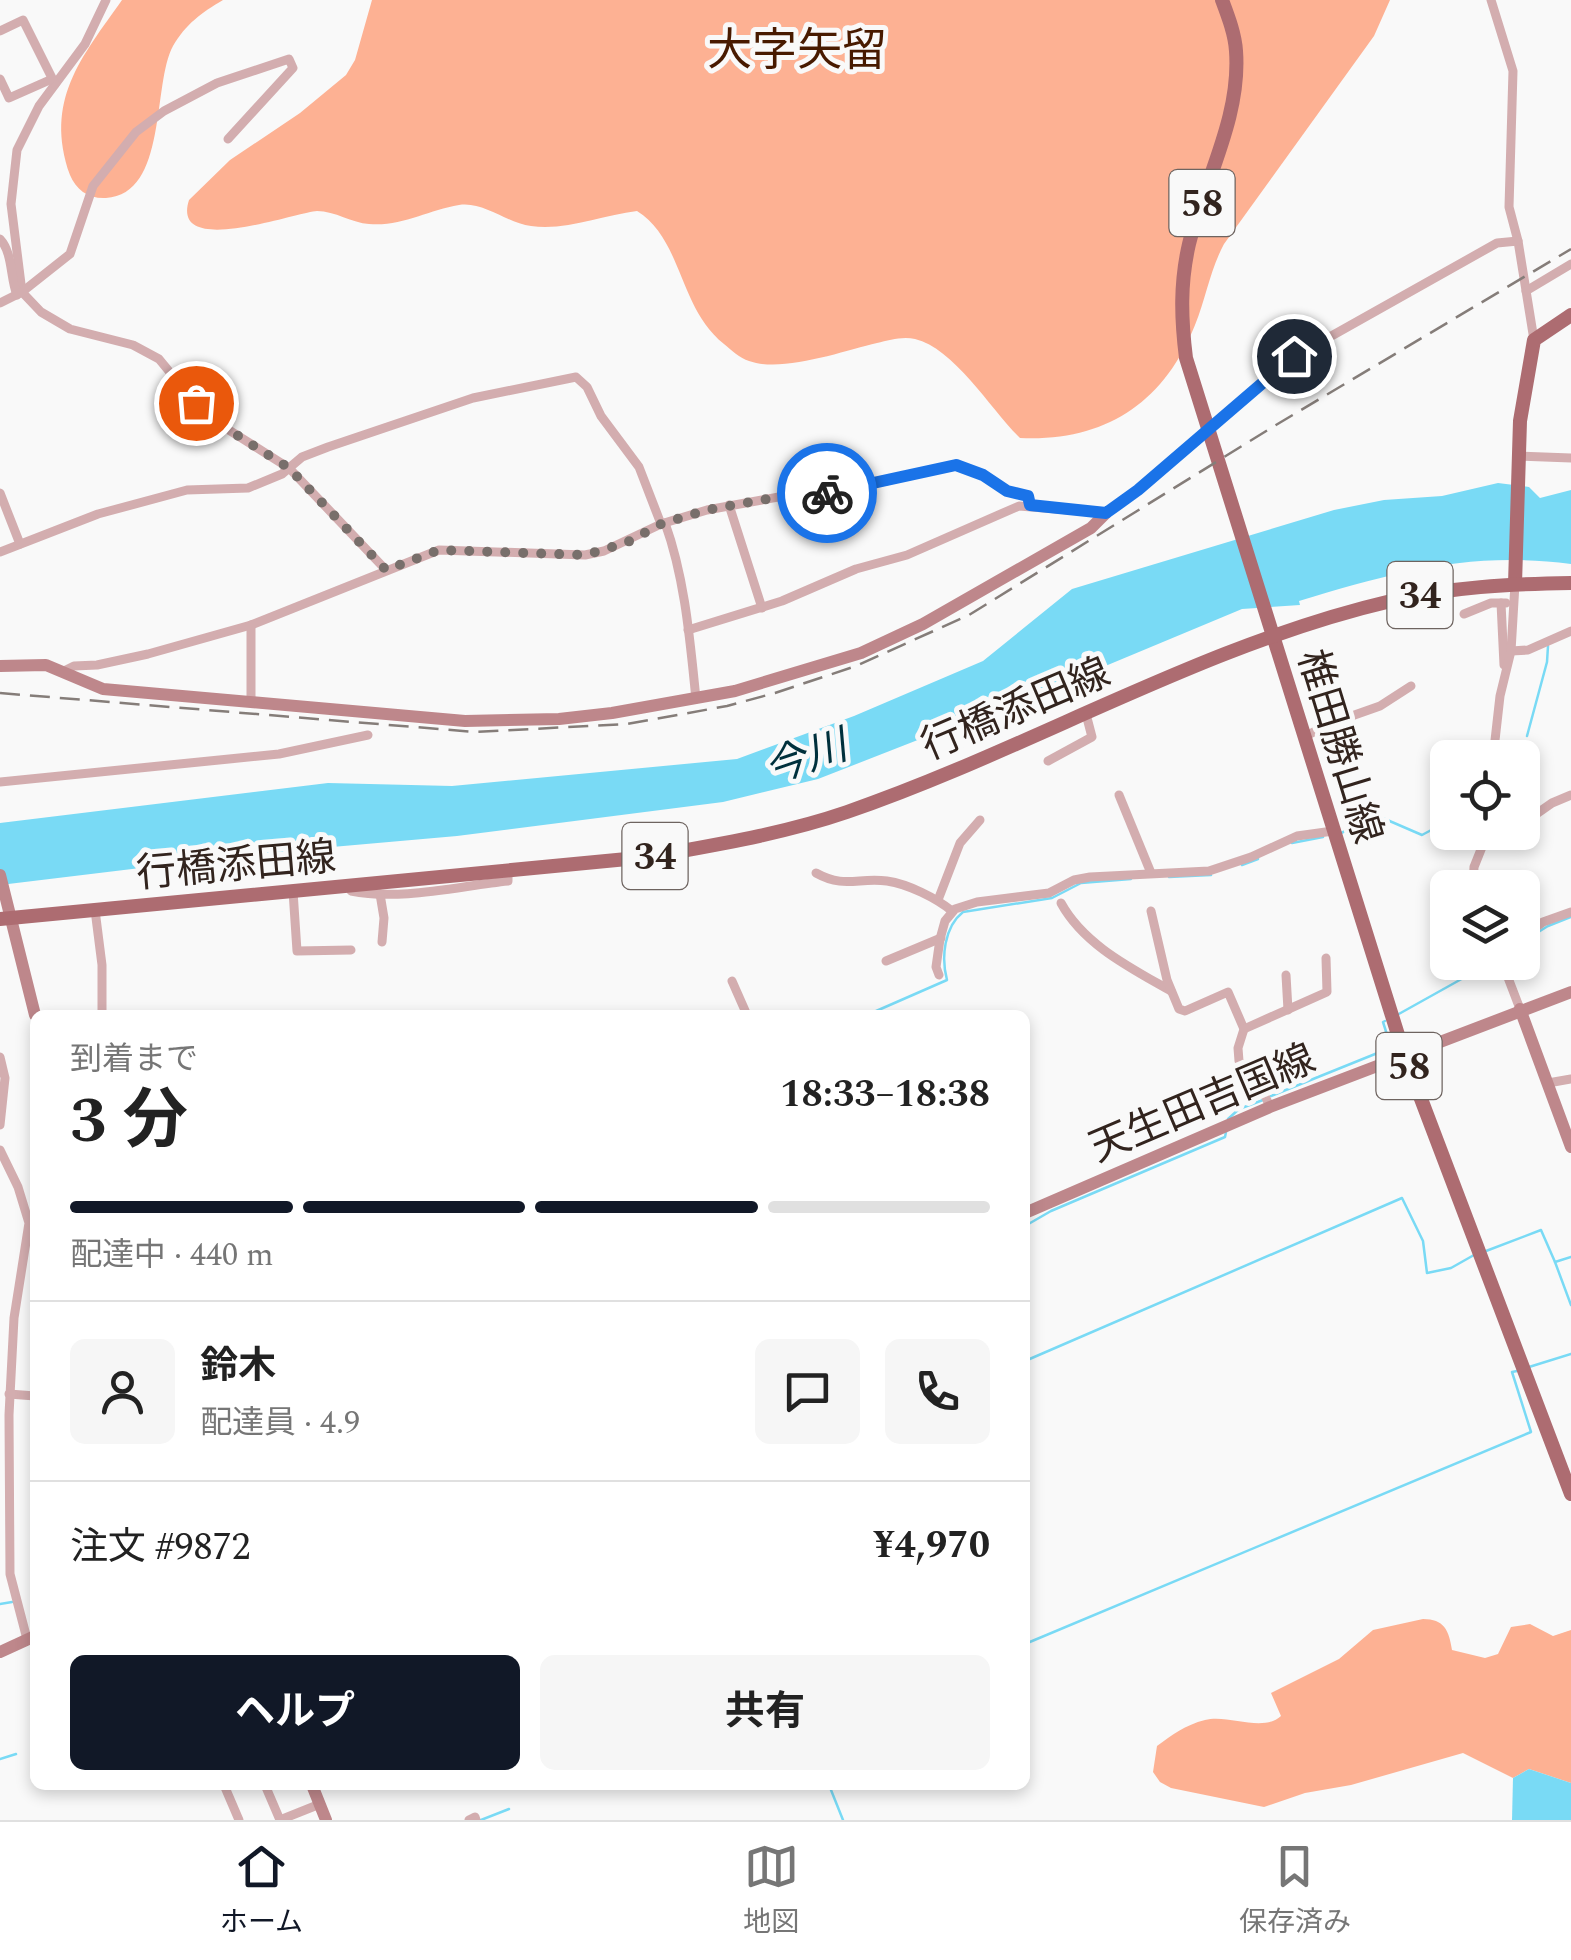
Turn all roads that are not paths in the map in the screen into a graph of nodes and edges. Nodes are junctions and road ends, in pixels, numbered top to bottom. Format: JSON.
{"nodes":[{"id":1,"x":106,"y":0,"type":"edge"},
{"id":2,"x":1222,"y":0,"type":"edge"},
{"id":3,"x":1491,"y":0,"type":"edge"},
{"id":4,"x":0,"y":32,"type":"edge"},
{"id":5,"x":0,"y":80,"type":"edge"},
{"id":6,"x":54,"y":81,"type":"junction"},
{"id":7,"x":5,"y":100,"type":"edge"},
{"id":8,"x":228,"y":138,"type":"dead end"},
{"id":9,"x":0,"y":240,"type":"edge"},
{"id":10,"x":1518,"y":240,"type":"junction"},
{"id":11,"x":1571,"y":264,"type":"edge"},
{"id":12,"x":1526,"y":290,"type":"junction"},
{"id":13,"x":20,"y":294,"type":"junction"},
{"id":14,"x":0,"y":303,"type":"edge"},
{"id":15,"x":1571,"y":315,"type":"edge"},
{"id":16,"x":1534,"y":340,"type":"junction"},
{"id":17,"x":1518,"y":456,"type":"junction"},
{"id":18,"x":1571,"y":458,"type":"edge"},
{"id":19,"x":289,"y":468,"type":"junction"},
{"id":20,"x":0,"y":493,"type":"edge"},
{"id":21,"x":729,"y":505,"type":"junction"},
{"id":22,"x":1030,"y":505,"type":"junction"},
{"id":23,"x":1106,"y":513,"type":"junction"},
{"id":24,"x":663,"y":524,"type":"junction"},
{"id":25,"x":20,"y":544,"type":"junction"},
{"id":26,"x":0,"y":552,"type":"edge"},
{"id":27,"x":386,"y":570,"type":"junction"},
{"id":28,"x":1515,"y":580,"type":"junction"},
{"id":29,"x":1571,"y":583,"type":"edge"},
{"id":30,"x":1501,"y":602,"type":"junction"},
{"id":31,"x":1514,"y":603,"type":"junction"},
{"id":32,"x":762,"y":608,"type":"junction"},
{"id":33,"x":1464,"y":614,"type":"dead end"},
{"id":34,"x":250,"y":625,"type":"junction"},
{"id":35,"x":688,"y":630,"type":"junction"},
{"id":36,"x":1571,"y":631,"type":"edge"},
{"id":37,"x":1272,"y":634,"type":"junction"},
{"id":38,"x":1511,"y":651,"type":"junction"},
{"id":39,"x":98,"y":665,"type":"junction"},
{"id":40,"x":0,"y":666,"type":"edge"},
{"id":41,"x":64,"y":671,"type":"junction"},
{"id":42,"x":1504,"y":672,"type":"junction"},
{"id":43,"x":80,"y":680,"type":"junction"},
{"id":44,"x":1411,"y":686,"type":"dead end"},
{"id":45,"x":696,"y":699,"type":"junction"},
{"id":46,"x":251,"y":702,"type":"junction"},
{"id":47,"x":1086,"y":714,"type":"junction"},
{"id":48,"x":368,"y":735,"type":"dead end"},
{"id":49,"x":1304,"y":738,"type":"junction"},
{"id":50,"x":1495,"y":740,"type":"edge"},
{"id":51,"x":1048,"y":760,"type":"dead end"},
{"id":52,"x":0,"y":782,"type":"edge"},
{"id":53,"x":1119,"y":795,"type":"dead end"},
{"id":54,"x":1571,"y":795,"type":"edge"},
{"id":55,"x":1540,"y":811,"type":"edge"},
{"id":56,"x":980,"y":820,"type":"dead end"},
{"id":57,"x":1333,"y":830,"type":"junction"},
{"id":58,"x":508,"y":870,"type":"junction"},
{"id":59,"x":816,"y":873,"type":"dead end"},
{"id":60,"x":1151,"y":873,"type":"junction"},
{"id":61,"x":0,"y":874,"type":"edge"},
{"id":62,"x":350,"y":886,"type":"junction"},
{"id":63,"x":293,"y":891,"type":"junction"},
{"id":64,"x":380,"y":894,"type":"junction"},
{"id":65,"x":938,"y":900,"type":"junction"},
{"id":66,"x":1060,"y":903,"type":"dead end"},
{"id":67,"x":94,"y":910,"type":"junction"},
{"id":68,"x":952,"y":911,"type":"junction"},
{"id":69,"x":1151,"y":911,"type":"dead end"},
{"id":70,"x":1571,"y":912,"type":"edge"},
{"id":71,"x":6,"y":913,"type":"edge"},
{"id":72,"x":1540,"y":925,"type":"edge"},
{"id":73,"x":940,"y":938,"type":"junction"},
{"id":74,"x":382,"y":942,"type":"dead end"},
{"id":75,"x":351,"y":950,"type":"dead end"},
{"id":76,"x":1326,"y":958,"type":"dead end"},
{"id":77,"x":886,"y":961,"type":"dead end"},
{"id":78,"x":939,"y":975,"type":"dead end"},
{"id":79,"x":1286,"y":975,"type":"dead end"},
{"id":80,"x":1509,"y":980,"type":"edge"},
{"id":81,"x":732,"y":981,"type":"dead end"},
{"id":82,"x":1171,"y":991,"type":"junction"},
{"id":83,"x":1571,"y":992,"type":"edge"},
{"id":84,"x":1520,"y":1009,"type":"junction"},
{"id":85,"x":34,"y":1010,"type":"edge"},
{"id":86,"x":102,"y":1010,"type":"edge"},
{"id":87,"x":745,"y":1010,"type":"edge"},
{"id":88,"x":1288,"y":1010,"type":"junction"},
{"id":89,"x":1244,"y":1029,"type":"junction"},
{"id":90,"x":1404,"y":1054,"type":"junction"},
{"id":91,"x":0,"y":1057,"type":"edge"},
{"id":92,"x":1571,"y":1079,"type":"edge"},
{"id":93,"x":1548,"y":1083,"type":"junction"},
{"id":94,"x":1270,"y":1107,"type":"junction"},
{"id":95,"x":0,"y":1125,"type":"edge"},
{"id":96,"x":1571,"y":1147,"type":"edge"},
{"id":97,"x":0,"y":1150,"type":"edge"},
{"id":98,"x":1030,"y":1211,"type":"edge"},
{"id":99,"x":9,"y":1394,"type":"junction"},
{"id":100,"x":30,"y":1396,"type":"edge"},
{"id":101,"x":4,"y":1415,"type":"edge"},
{"id":102,"x":1571,"y":1494,"type":"edge"},
{"id":103,"x":6,"y":1538,"type":"edge"},
{"id":104,"x":30,"y":1635,"type":"edge"},
{"id":105,"x":30,"y":1638,"type":"edge"},
{"id":106,"x":0,"y":1652,"type":"edge"},
{"id":107,"x":226,"y":1790,"type":"edge"},
{"id":108,"x":268,"y":1790,"type":"edge"},
{"id":109,"x":314,"y":1790,"type":"edge"},
{"id":110,"x":320,"y":1804,"type":"junction"},
{"id":111,"x":239,"y":1820,"type":"edge"},
{"id":112,"x":280,"y":1820,"type":"edge"},
{"id":113,"x":326,"y":1820,"type":"edge"}],
"edges":[{"from":1,"to":6,"type":"street"},
{"from":2,"to":37,"type":"main road","name":"椎田勝山線","number":"58"},
{"from":3,"to":10,"type":"street"},
{"from":4,"to":6,"type":"street"},
{"from":5,"to":7,"type":"street"},
{"from":6,"to":7,"type":"street"},
{"from":6,"to":13,"type":"street"},
{"from":8,"to":13,"type":"street"},
{"from":9,"to":13,"type":"street"},
{"from":10,"to":12,"type":"street"},
{"from":10,"to":23,"type":"street"},
{"from":11,"to":12,"type":"street"},
{"from":12,"to":16,"type":"street"},
{"from":13,"to":14,"type":"street"},
{"from":13,"to":19,"type":"street"},
{"from":15,"to":16,"type":"main road"},
{"from":16,"to":17,"type":"main road"},
{"from":17,"to":18,"type":"street"},
{"from":17,"to":28,"type":"main road"},
{"from":19,"to":24,"type":"street"},
{"from":19,"to":25,"type":"street"},
{"from":19,"to":27,"type":"street"},
{"from":20,"to":25,"type":"street"},
{"from":21,"to":22,"type":"street"},
{"from":21,"to":24,"type":"street"},
{"from":21,"to":32,"type":"street"},
{"from":22,"to":23,"type":"street"},
{"from":22,"to":32,"type":"street"},
{"from":23,"to":45,"type":"street"},
{"from":24,"to":27,"type":"street"},
{"from":24,"to":35,"type":"street"},
{"from":25,"to":26,"type":"street"},
{"from":27,"to":34,"type":"street"},
{"from":28,"to":29,"type":"main road","name":"行橋添田線","number":"34"},
{"from":28,"to":31,"type":"street"},
{"from":28,"to":37,"type":"main road","name":"行橋添田線","number":"34"},
{"from":30,"to":31,"type":"street"},
{"from":30,"to":33,"type":"street"},
{"from":30,"to":42,"type":"street"},
{"from":31,"to":38,"type":"street"},
{"from":32,"to":35,"type":"street"},
{"from":34,"to":39,"type":"street"},
{"from":34,"to":46,"type":"street"},
{"from":35,"to":45,"type":"street"},
{"from":36,"to":38,"type":"street"},
{"from":37,"to":47,"type":"main road","name":"行橋添田線","number":"34"},
{"from":37,"to":49,"type":"main road","name":"椎田勝山線","number":"58"},
{"from":38,"to":42,"type":"street"},
{"from":39,"to":41,"type":"street"},
{"from":39,"to":43,"type":"street"},
{"from":40,"to":41,"type":"street"},
{"from":41,"to":43,"type":"street"},
{"from":42,"to":50,"type":"street"},
{"from":43,"to":46,"type":"street"},
{"from":44,"to":49,"type":"street"},
{"from":45,"to":46,"type":"street"},
{"from":47,"to":51,"type":"street"},
{"from":47,"to":58,"type":"main road","name":"行橋添田線","number":"34"},
{"from":48,"to":52,"type":"street"},
{"from":49,"to":57,"type":"main road","name":"椎田勝山線","number":"58"},
{"from":53,"to":60,"type":"street"},
{"from":54,"to":55,"type":"street"},
{"from":56,"to":65,"type":"street"},
{"from":57,"to":60,"type":"street"},
{"from":57,"to":90,"type":"main road","name":"椎田勝山線","number":"58"},
{"from":58,"to":62,"type":"main road","name":"行橋添田線","number":"34"},
{"from":58,"to":64,"type":"street"},
{"from":59,"to":65,"type":"street"},
{"from":60,"to":68,"type":"street"},
{"from":61,"to":71,"type":"street"},
{"from":62,"to":63,"type":"main road","name":"行橋添田線","number":"34"},
{"from":62,"to":64,"type":"street"},
{"from":63,"to":67,"type":"main road","name":"行橋添田線","number":"34"},
{"from":63,"to":75,"type":"street"},
{"from":64,"to":74,"type":"street"},
{"from":65,"to":68,"type":"street"},
{"from":66,"to":82,"type":"street"},
{"from":67,"to":71,"type":"main road","name":"行橋添田線","number":"34"},
{"from":67,"to":86,"type":"street"},
{"from":68,"to":73,"type":"street"},
{"from":69,"to":82,"type":"street"},
{"from":70,"to":72,"type":"street"},
{"from":71,"to":85,"type":"street"},
{"from":73,"to":77,"type":"street"},
{"from":73,"to":78,"type":"street"},
{"from":76,"to":88,"type":"street"},
{"from":79,"to":88,"type":"street"},
{"from":80,"to":84,"type":"street"},
{"from":81,"to":87,"type":"street"},
{"from":82,"to":89,"type":"street"},
{"from":83,"to":84,"type":"street","name":"天生田吉国線"},
{"from":84,"to":90,"type":"street","name":"天生田吉国線"},
{"from":84,"to":93,"type":"street"},
{"from":88,"to":89,"type":"street"},
{"from":89,"to":94,"type":"street"},
{"from":90,"to":94,"type":"street","name":"天生田吉国線"},
{"from":90,"to":102,"type":"main road","name":"椎田勝山線","number":"58"},
{"from":91,"to":95,"type":"street"},
{"from":92,"to":93,"type":"street"},
{"from":93,"to":96,"type":"street"},
{"from":94,"to":98,"type":"street","name":"天生田吉国線"},
{"from":97,"to":99,"type":"street"},
{"from":99,"to":100,"type":"street"},
{"from":99,"to":101,"type":"street"},
{"from":101,"to":103,"type":"street"},
{"from":103,"to":104,"type":"street"},
{"from":105,"to":106,"type":"street"},
{"from":107,"to":111,"type":"street"},
{"from":108,"to":112,"type":"street"},
{"from":109,"to":110,"type":"street"},
{"from":110,"to":112,"type":"street"},
{"from":110,"to":113,"type":"street"}]}
